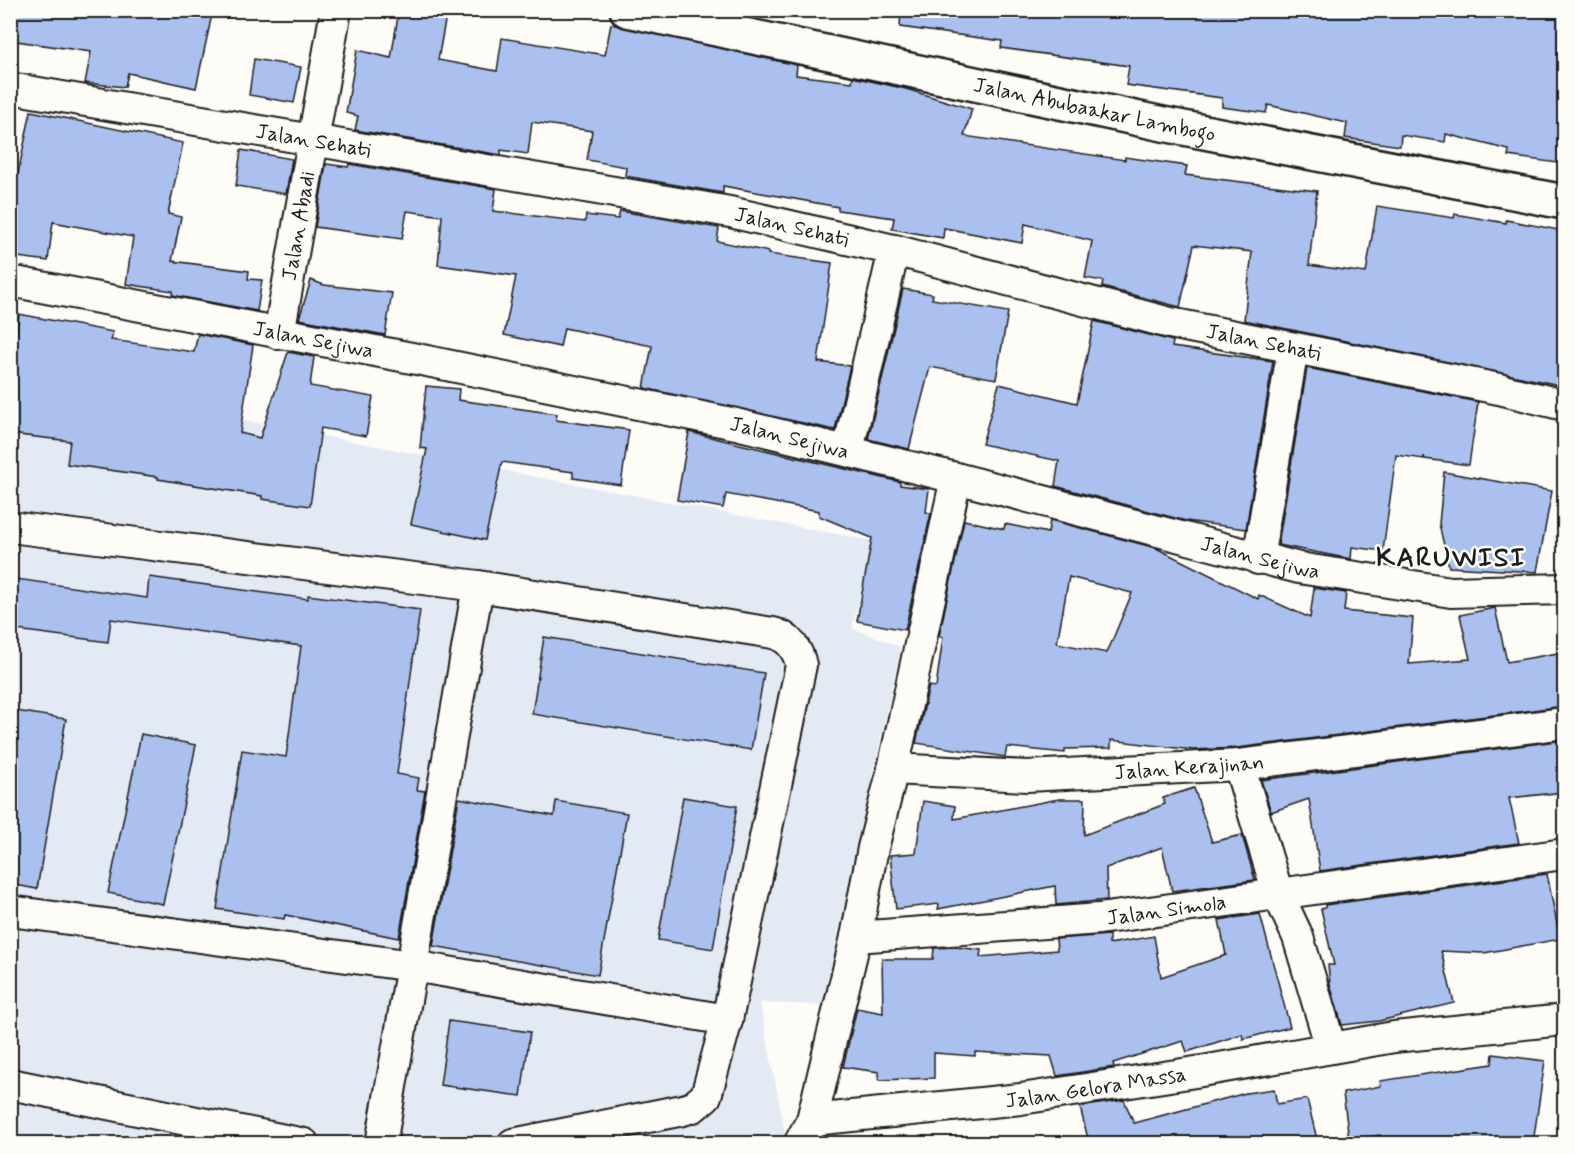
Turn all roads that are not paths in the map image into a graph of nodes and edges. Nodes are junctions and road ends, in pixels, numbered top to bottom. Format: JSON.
{"nodes":[{"id":1,"x":336,"y":10,"type":"edge"},
{"id":2,"x":627,"y":10,"type":"edge"},
{"id":3,"x":10,"y":88,"type":"edge"},
{"id":4,"x":314,"y":140,"type":"junction"},
{"id":5,"x":1564,"y":202,"type":"edge"},
{"id":6,"x":894,"y":250,"type":"junction"},
{"id":7,"x":10,"y":281,"type":"edge"},
{"id":8,"x":279,"y":334,"type":"junction"},
{"id":9,"x":1293,"y":348,"type":"junction"},
{"id":10,"x":1564,"y":405,"type":"edge"},
{"id":11,"x":848,"y":450,"type":"junction"},
{"id":12,"x":956,"y":478,"type":"junction"},
{"id":13,"x":10,"y":527,"type":"edge"},
{"id":14,"x":1258,"y":559,"type":"junction"},
{"id":15,"x":478,"y":586,"type":"junction"},
{"id":16,"x":1564,"y":589,"type":"edge"},
{"id":17,"x":1564,"y":723,"type":"edge"},
{"id":18,"x":1239,"y":765,"type":"junction"},
{"id":19,"x":893,"y":769,"type":"junction"},
{"id":20,"x":1564,"y":854,"type":"edge"},
{"id":21,"x":1278,"y":894,"type":"junction"},
{"id":22,"x":10,"y":911,"type":"edge"},
{"id":23,"x":856,"y":937,"type":"junction"},
{"id":24,"x":413,"y":966,"type":"junction"},
{"id":25,"x":728,"y":1020,"type":"junction"},
{"id":26,"x":1563,"y":1026,"type":"edge"},
{"id":27,"x":1331,"y":1047,"type":"junction"},
{"id":28,"x":10,"y":1084,"type":"edge"},
{"id":29,"x":805,"y":1132,"type":"edge"},
{"id":30,"x":271,"y":1140,"type":"edge"},
{"id":31,"x":304,"y":1143,"type":"edge"},
{"id":32,"x":381,"y":1143,"type":"edge"},
{"id":33,"x":513,"y":1143,"type":"edge"}],
"edges":[{"from":1,"to":4,"type":"street","name":"Jalan Abadi"},
{"from":2,"to":5,"type":"street","name":"Jalan Abubaakar Lambogo"},
{"from":3,"to":4,"type":"street","name":"Jalan Sehati"},
{"from":4,"to":6,"type":"street","name":"Jalan Sehati"},
{"from":4,"to":8,"type":"street","name":"Jalan Abadi"},
{"from":6,"to":9,"type":"street","name":"Jalan Sehati"},
{"from":6,"to":11,"type":"street"},
{"from":7,"to":8,"type":"street","name":"Jalan Sejiwa"},
{"from":8,"to":11,"type":"street","name":"Jalan Sejiwa"},
{"from":9,"to":10,"type":"street","name":"Jalan Sehati"},
{"from":9,"to":14,"type":"street"},
{"from":11,"to":12,"type":"street","name":"Jalan Sejiwa"},
{"from":12,"to":14,"type":"street","name":"Jalan Sejiwa"},
{"from":12,"to":19,"type":"street"},
{"from":13,"to":15,"type":"street"},
{"from":14,"to":16,"type":"street","name":"Jalan Sejiwa"},
{"from":15,"to":24,"type":"street"},
{"from":15,"to":25,"type":"street"},
{"from":17,"to":18,"type":"street","name":"Jalan Kerajinan"},
{"from":18,"to":19,"type":"street","name":"Jalan Kerajinan"},
{"from":18,"to":21,"type":"street"},
{"from":19,"to":23,"type":"street"},
{"from":20,"to":21,"type":"street","name":"Jalan Simola"},
{"from":21,"to":23,"type":"street","name":"Jalan Simola"},
{"from":21,"to":27,"type":"street"},
{"from":22,"to":24,"type":"street"},
{"from":23,"to":29,"type":"street","name":"Jalan Gelora Massa"},
{"from":24,"to":25,"type":"street"},
{"from":24,"to":32,"type":"street"},
{"from":25,"to":33,"type":"street"},
{"from":26,"to":27,"type":"street","name":"Jalan Gelora Massa"},
{"from":27,"to":29,"type":"street","name":"Jalan Gelora Massa"},
{"from":28,"to":30,"type":"street"},
{"from":30,"to":31,"type":"street"}]}
